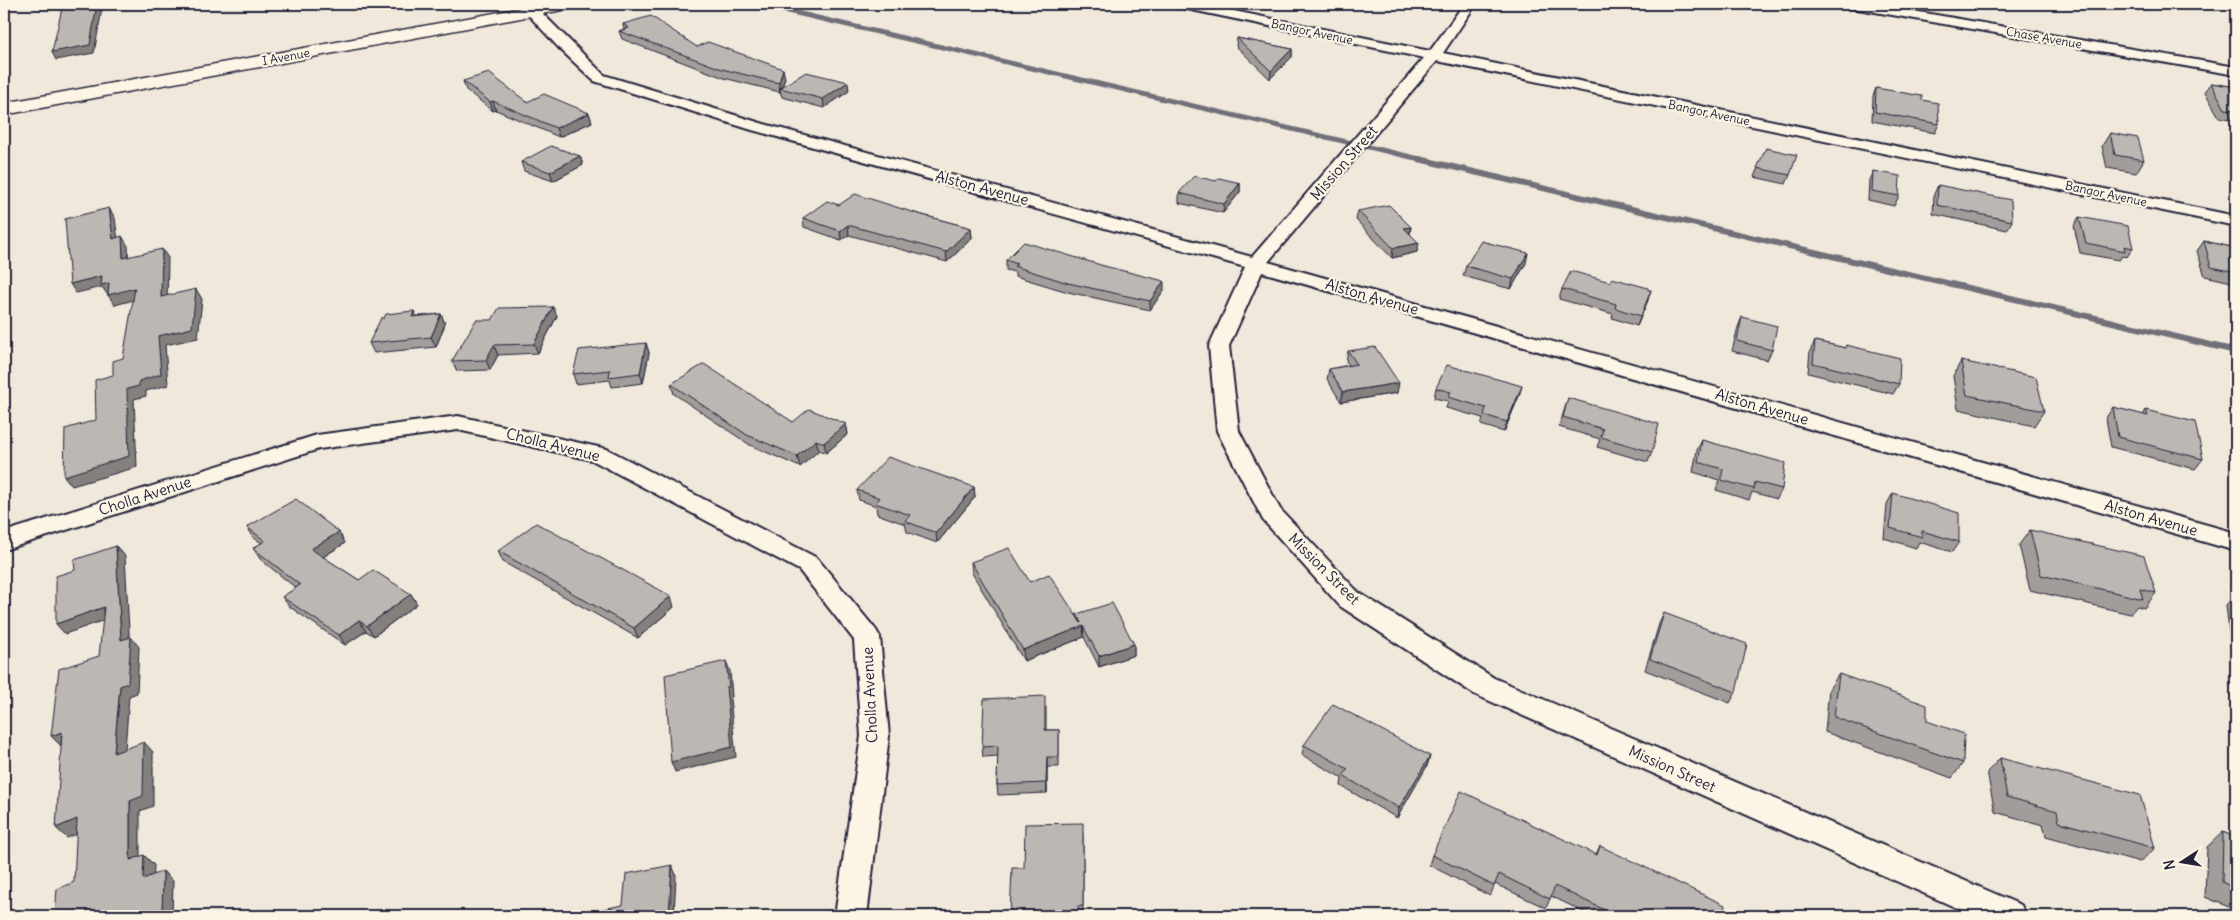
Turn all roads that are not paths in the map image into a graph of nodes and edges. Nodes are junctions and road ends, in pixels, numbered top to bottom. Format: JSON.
{"nodes":[{"id":1,"x":568,"y":4,"type":"edge"},
{"id":2,"x":1182,"y":4,"type":"edge"},
{"id":3,"x":1470,"y":4,"type":"edge"},
{"id":4,"x":1852,"y":4,"type":"edge"},
{"id":5,"x":532,"y":10,"type":"junction"},
{"id":6,"x":1433,"y":57,"type":"junction"},
{"id":7,"x":2236,"y":71,"type":"edge"},
{"id":8,"x":4,"y":109,"type":"edge"},
{"id":9,"x":2236,"y":221,"type":"edge"},
{"id":10,"x":1256,"y":264,"type":"junction"},
{"id":11,"x":4,"y":541,"type":"edge"},
{"id":12,"x":2236,"y":542,"type":"edge"},
{"id":13,"x":851,"y":916,"type":"edge"},
{"id":14,"x":2010,"y":916,"type":"edge"}],
"edges":[{"from":1,"to":5,"type":"main road","name":"I Avenue"},
{"from":2,"to":6,"type":"street","name":"Bangor Avenue"},
{"from":3,"to":6,"type":"street","name":"Mission Street"},
{"from":4,"to":7,"type":"street","name":"Chase Avenue"},
{"from":5,"to":8,"type":"main road","name":"I Avenue"},
{"from":5,"to":10,"type":"street","name":"Alston Avenue"},
{"from":6,"to":9,"type":"street","name":"Bangor Avenue"},
{"from":6,"to":10,"type":"street","name":"Mission Street"},
{"from":10,"to":12,"type":"street","name":"Alston Avenue"},
{"from":10,"to":14,"type":"street","name":"Mission Street"},
{"from":11,"to":13,"type":"street","name":"Cholla Avenue"}]}
